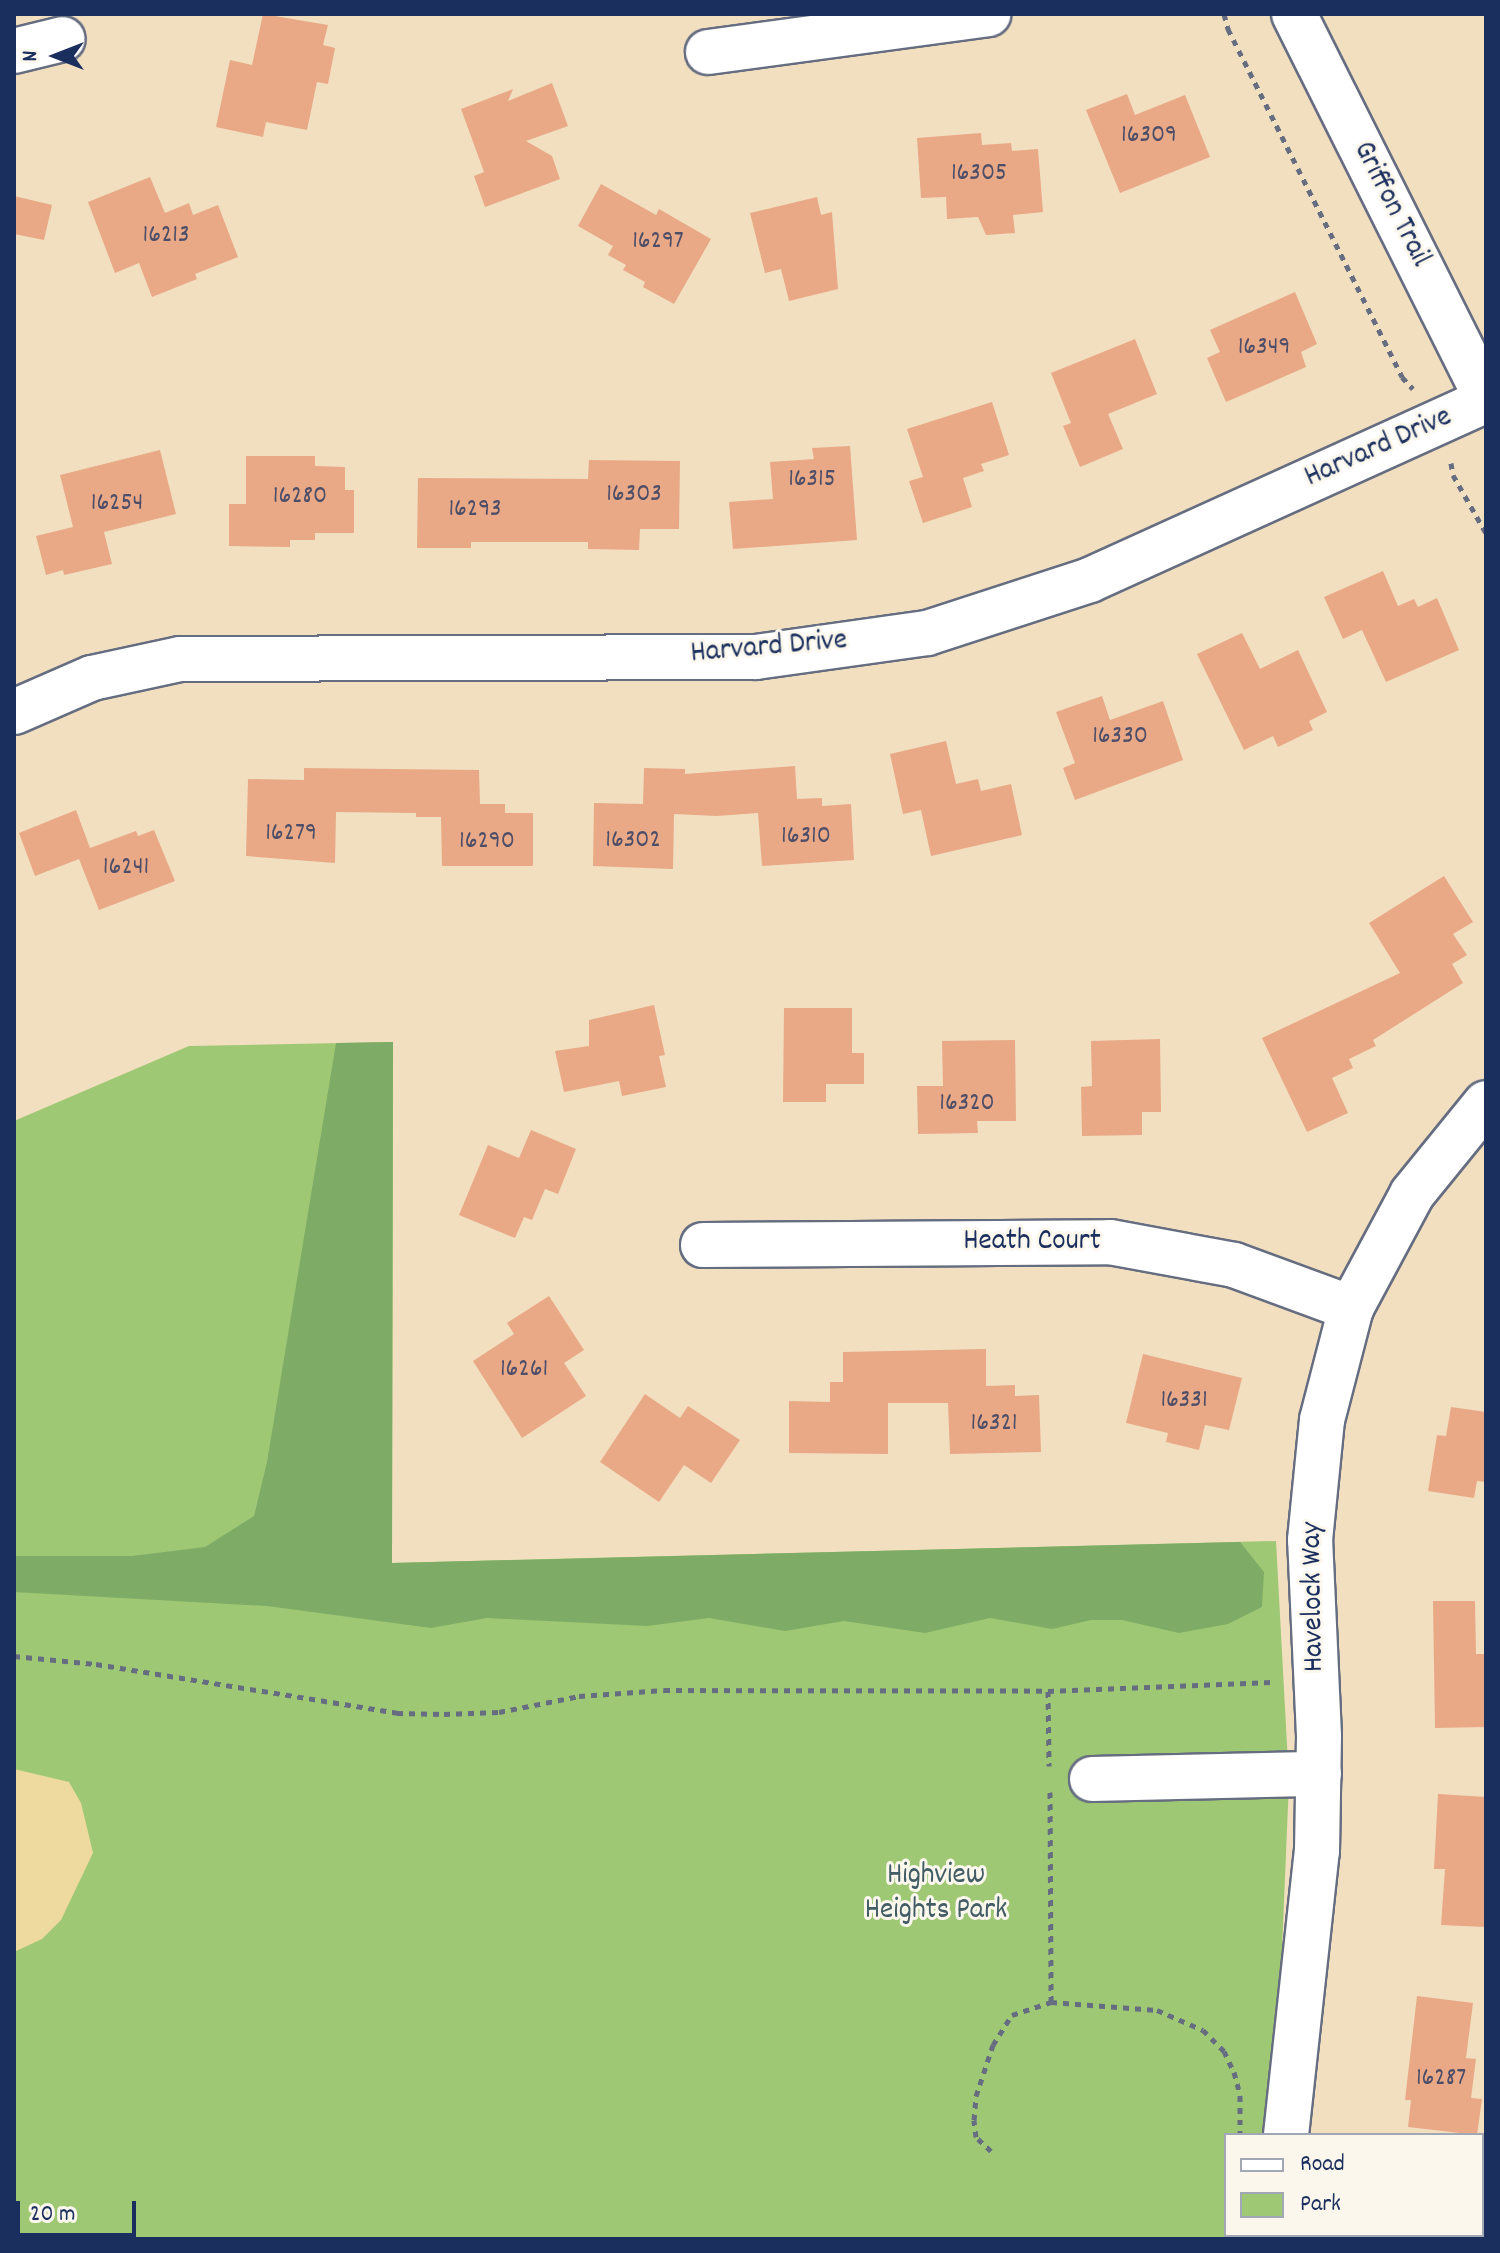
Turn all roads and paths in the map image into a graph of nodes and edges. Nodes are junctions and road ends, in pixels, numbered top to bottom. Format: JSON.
{"nodes":[{"id":1,"x":988,"y":14,"type":"edge"},
{"id":2,"x":1224,"y":14,"type":"edge"},
{"id":3,"x":1294,"y":14,"type":"edge"},
{"id":4,"x":63,"y":39,"type":"dead end"},
{"id":5,"x":14,"y":51,"type":"edge"},
{"id":6,"x":708,"y":52,"type":"dead end"},
{"id":7,"x":1486,"y":399,"type":"edge"},
{"id":8,"x":1442,"y":420,"type":"junction"},
{"id":9,"x":1486,"y":533,"type":"edge"},
{"id":10,"x":14,"y":712,"type":"edge"},
{"id":11,"x":1486,"y":1103,"type":"edge"},
{"id":12,"x":703,"y":1245,"type":"dead end"},
{"id":13,"x":1351,"y":1308,"type":"junction"},
{"id":14,"x":14,"y":1656,"type":"edge"},
{"id":15,"x":1316,"y":1681,"type":"junction"},
{"id":16,"x":1048,"y":1691,"type":"junction"},
{"id":17,"x":1319,"y":1774,"type":"junction"},
{"id":18,"x":1092,"y":1779,"type":"dead end"},
{"id":19,"x":1051,"y":2002,"type":"junction"},
{"id":20,"x":1240,"y":2133,"type":"edge"},
{"id":21,"x":1286,"y":2133,"type":"edge"},
{"id":22,"x":991,"y":2151,"type":"dead end"}],
"edges":[{"from":1,"to":6,"type":"street"},
{"from":2,"to":8,"type":"path"},
{"from":3,"to":7,"type":"street","name":"Griffon Trail"},
{"from":4,"to":5,"type":"street"},
{"from":7,"to":8,"type":"street","name":"Harvard Drive"},
{"from":8,"to":9,"type":"path"},
{"from":8,"to":10,"type":"street","name":"Harvard Drive"},
{"from":11,"to":13,"type":"street","name":"Havelock Way"},
{"from":12,"to":13,"type":"street","name":"Heath Court"},
{"from":13,"to":15,"type":"street","name":"Havelock Way"},
{"from":14,"to":16,"type":"path"},
{"from":15,"to":16,"type":"path"},
{"from":15,"to":17,"type":"street","name":"Havelock Way"},
{"from":16,"to":19,"type":"path"},
{"from":17,"to":18,"type":"street"},
{"from":17,"to":21,"type":"street","name":"Havelock Way"},
{"from":19,"to":20,"type":"path"},
{"from":19,"to":22,"type":"path"}]}
